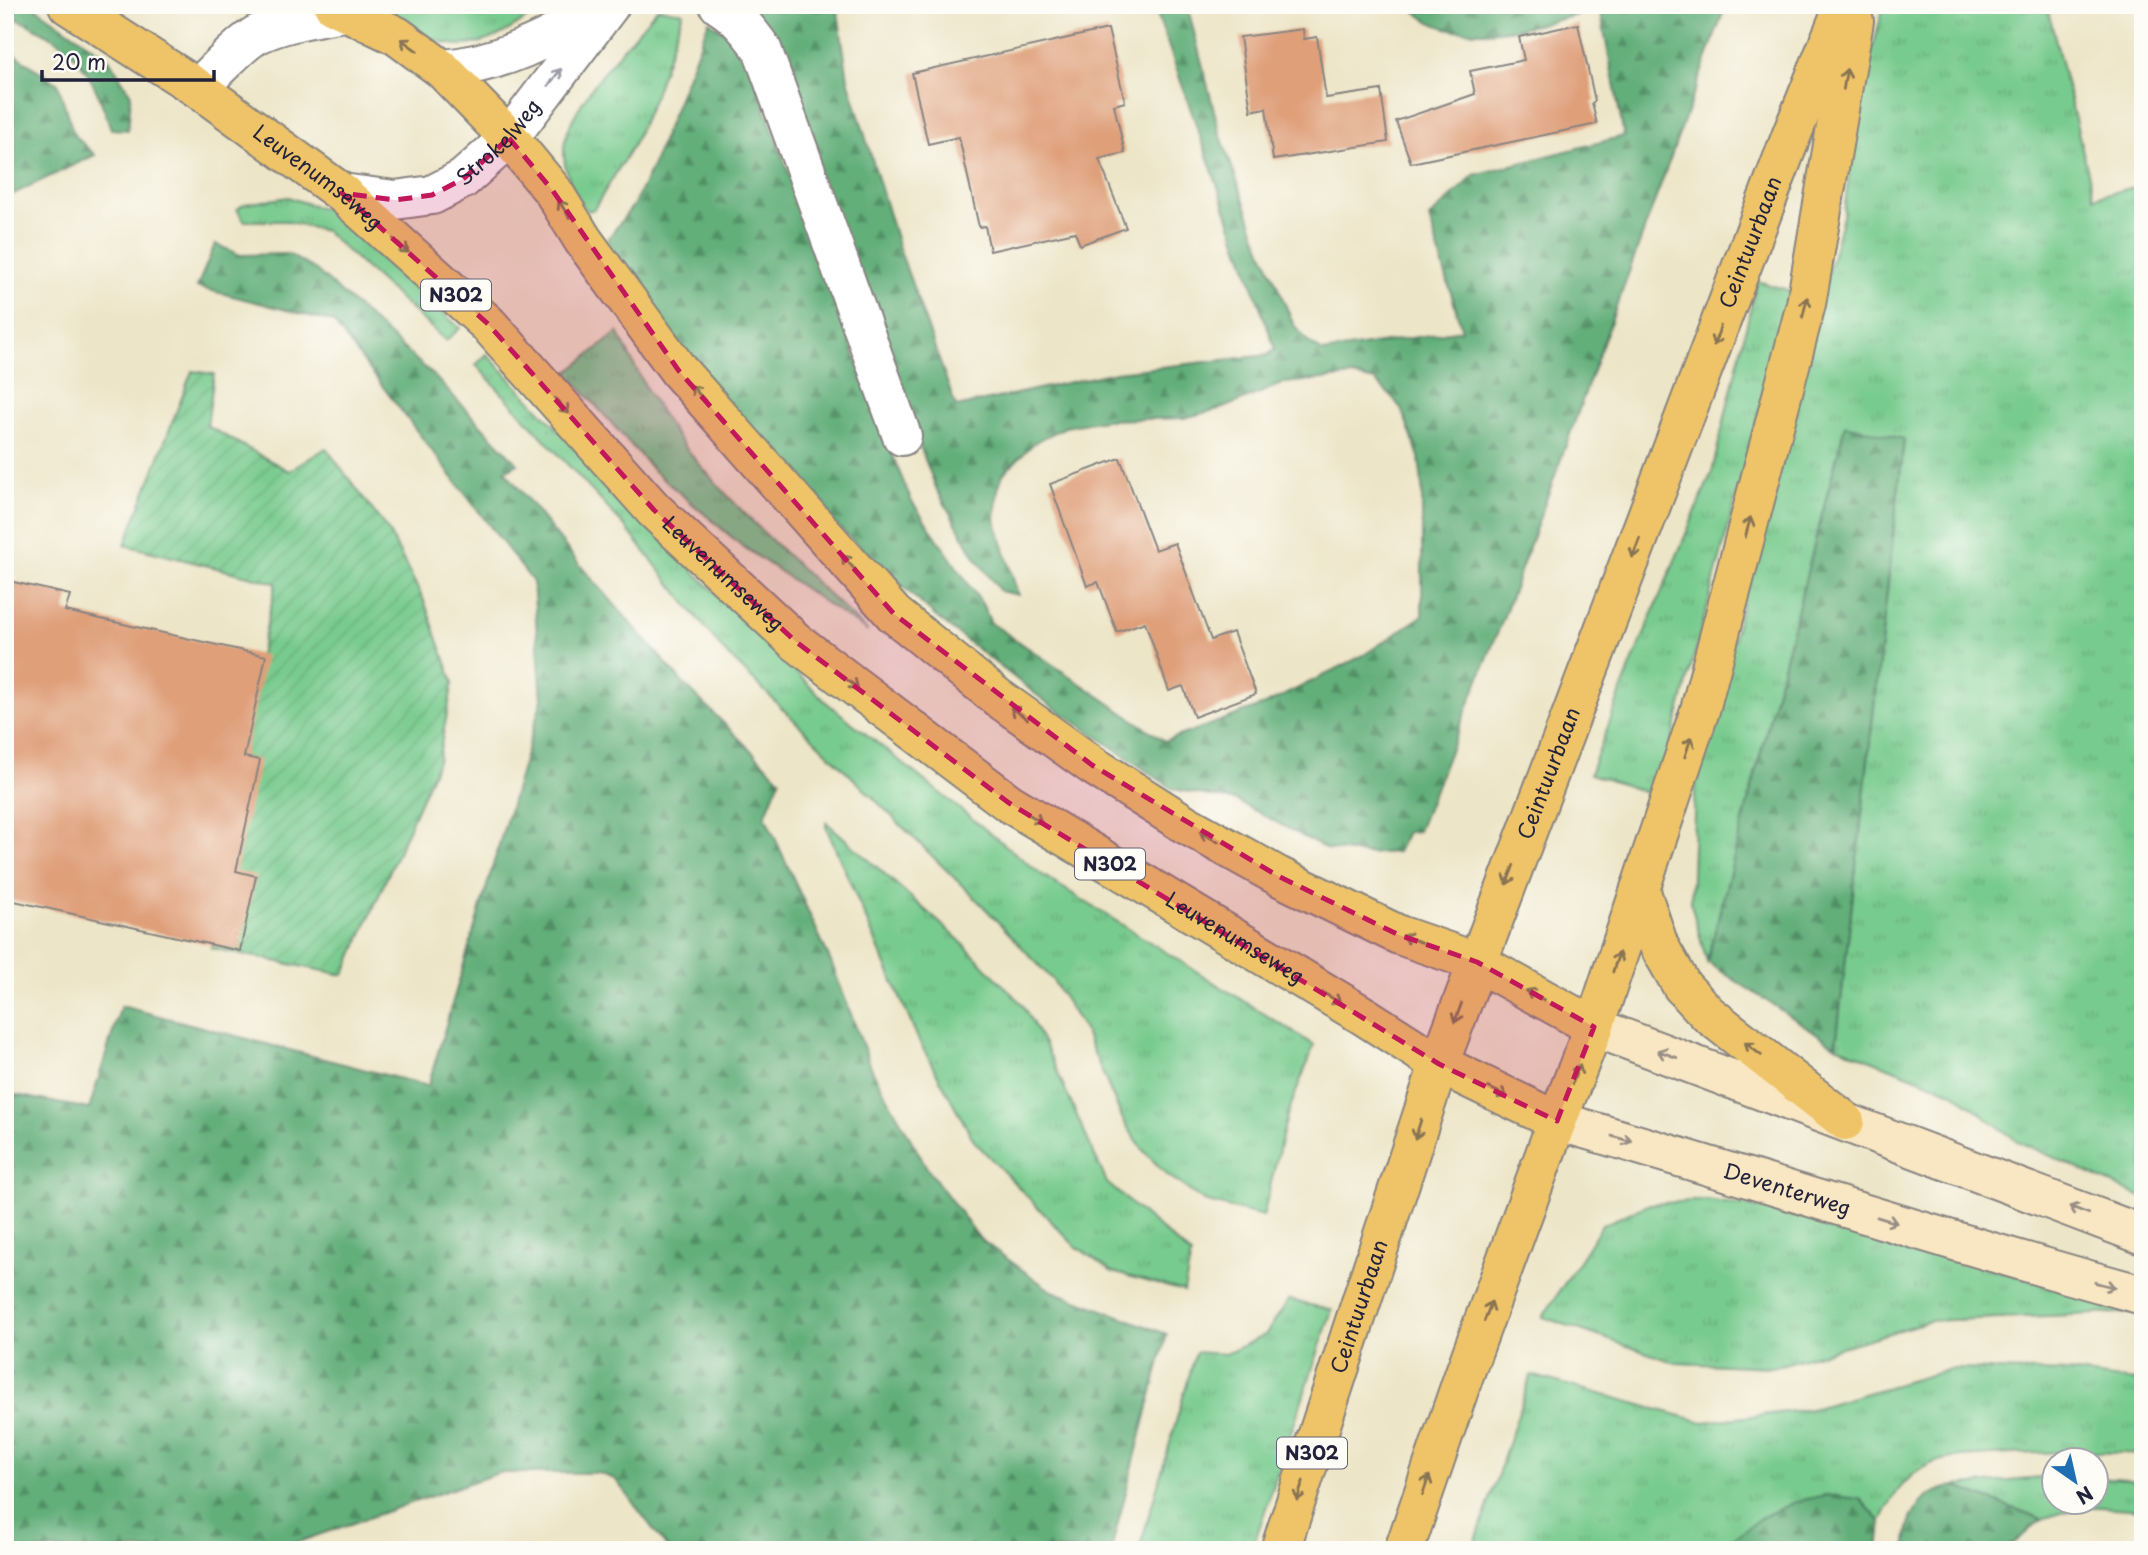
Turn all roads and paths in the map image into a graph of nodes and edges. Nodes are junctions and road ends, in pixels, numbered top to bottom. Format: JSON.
{"nodes":[{"id":1,"x":68,"y":5,"type":"edge"},
{"id":2,"x":608,"y":5,"type":"edge"},
{"id":3,"x":719,"y":5,"type":"edge"},
{"id":4,"x":1844,"y":5,"type":"edge"},
{"id":5,"x":1857,"y":5,"type":"edge"},
{"id":6,"x":341,"y":8,"type":"edge"},
{"id":7,"x":442,"y":69,"type":"junction"},
{"id":8,"x":198,"y":89,"type":"junction"},
{"id":9,"x":509,"y":138,"type":"junction"},
{"id":10,"x":342,"y":192,"type":"junction"},
{"id":11,"x":902,"y":436,"type":"dead end"},
{"id":12,"x":1640,"y":890,"type":"junction"},
{"id":13,"x":1476,"y":962,"type":"junction"},
{"id":14,"x":1594,"y":1027,"type":"junction"},
{"id":15,"x":1439,"y":1064,"type":"junction"},
{"id":16,"x":1557,"y":1121,"type":"junction"},
{"id":17,"x":1845,"y":1121,"type":"junction"},
{"id":18,"x":2143,"y":1235,"type":"edge"},
{"id":19,"x":2143,"y":1295,"type":"edge"},
{"id":20,"x":1280,"y":1550,"type":"edge"},
{"id":21,"x":1404,"y":1550,"type":"edge"}],
"edges":[{"from":1,"to":8,"type":"main road","name":"Leuvenumseweg","number":"N302"},
{"from":2,"to":7,"type":"street","name":"Strokelweg"},
{"from":9,"to":2,"type":"street","name":"Strokelweg","one_way":true},
{"from":3,"to":11,"type":"street"},
{"from":4,"to":13,"type":"main road","name":"Ceintuurbaan","one_way":true},
{"from":12,"to":5,"type":"main road","one_way":true},
{"from":7,"to":6,"type":"main road","one_way":true},
{"from":6,"to":8,"type":"street"},
{"from":7,"to":9,"type":"main road"},
{"from":8,"to":10,"type":"main road","name":"Leuvenumseweg","number":"N302"},
{"from":9,"to":10,"type":"street","name":"Strokelweg"},
{"from":13,"to":9,"type":"main road","one_way":true},
{"from":10,"to":15,"type":"main road","name":"Leuvenumseweg","number":"N302","one_way":true},
{"from":14,"to":12,"type":"main road","one_way":true},
{"from":17,"to":12,"type":"main road","one_way":true},
{"from":14,"to":13,"type":"main road","one_way":true},
{"from":13,"to":15,"type":"main road","name":"Ceintuurbaan","number":"N302","one_way":true},
{"from":16,"to":14,"type":"main road","one_way":true},
{"from":17,"to":14,"type":"main road","one_way":true},
{"from":15,"to":16,"type":"main road","name":"Deventerweg","number":"N302","one_way":true},
{"from":15,"to":20,"type":"main road","name":"Ceintuurbaan","number":"N302","one_way":true},
{"from":16,"to":19,"type":"main road","name":"Deventerweg","one_way":true},
{"from":21,"to":16,"type":"main road","one_way":true},
{"from":18,"to":17,"type":"main road","one_way":true}]}
